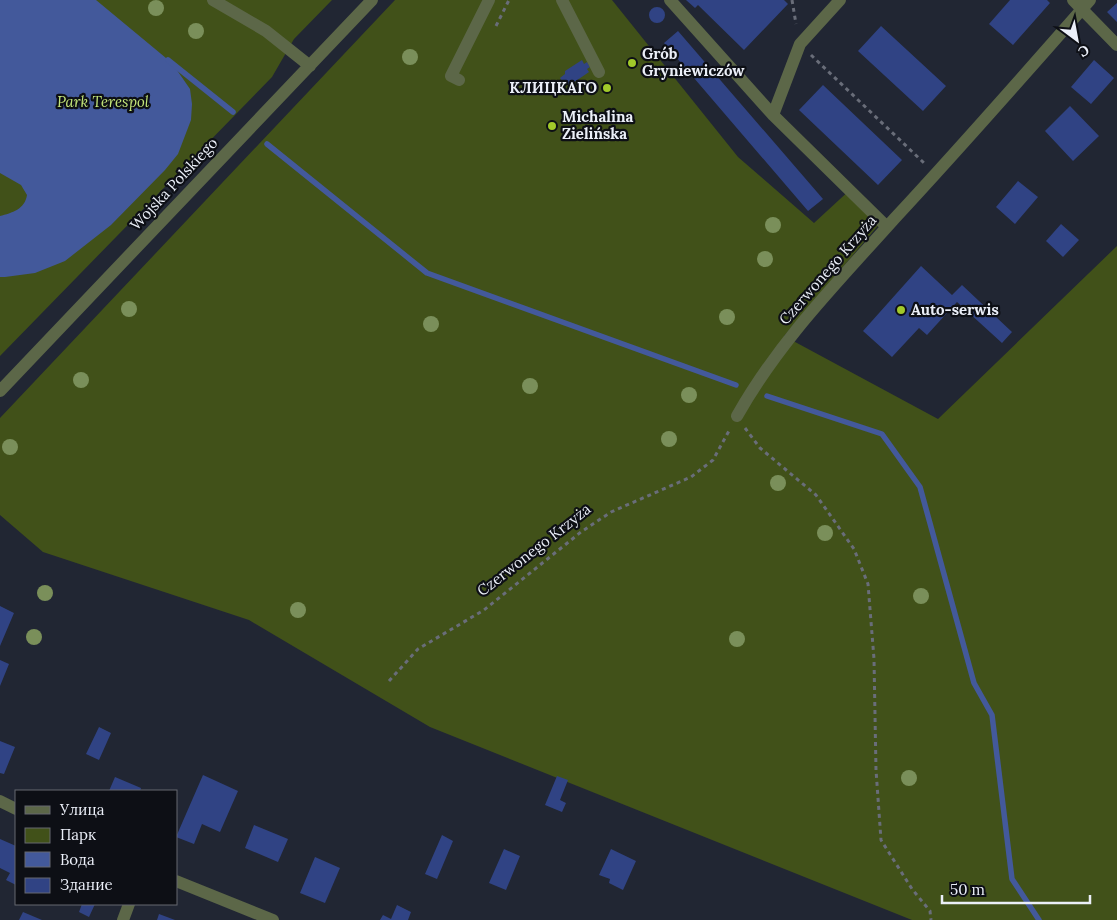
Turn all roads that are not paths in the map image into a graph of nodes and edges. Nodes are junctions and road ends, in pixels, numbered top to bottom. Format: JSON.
{"nodes":[{"id":1,"x":213,"y":0,"type":"edge"},
{"id":2,"x":372,"y":0,"type":"edge"},
{"id":3,"x":489,"y":0,"type":"edge"},
{"id":4,"x":562,"y":0,"type":"edge"},
{"id":5,"x":670,"y":0,"type":"edge"},
{"id":6,"x":840,"y":0,"type":"edge"},
{"id":7,"x":1082,"y":3,"type":"edge"},
{"id":8,"x":1117,"y":45,"type":"edge"},
{"id":9,"x":310,"y":66,"type":"junction"},
{"id":10,"x":599,"y":72,"type":"dead end"},
{"id":11,"x":459,"y":80,"type":"dead end"},
{"id":12,"x":773,"y":115,"type":"junction"},
{"id":13,"x":887,"y":227,"type":"junction"},
{"id":14,"x":3,"y":385,"type":"edge"},
{"id":15,"x":737,"y":416,"type":"road end"},
{"id":16,"x":0,"y":801,"type":"edge"},
{"id":17,"x":15,"y":808,"type":"edge"},
{"id":18,"x":178,"y":882,"type":"edge"},
{"id":19,"x":129,"y":905,"type":"edge"},
{"id":20,"x":123,"y":920,"type":"edge"},
{"id":21,"x":273,"y":920,"type":"edge"}],
"edges":[{"from":1,"to":9,"type":"street"},
{"from":2,"to":9,"type":"street","name":"Wojska Polskiego"},
{"from":3,"to":11,"type":"street"},
{"from":4,"to":10,"type":"street"},
{"from":5,"to":12,"type":"street"},
{"from":6,"to":12,"type":"street"},
{"from":7,"to":8,"type":"street"},
{"from":7,"to":13,"type":"street","name":"Czerwonego Krzyża"},
{"from":9,"to":14,"type":"street","name":"Wojska Polskiego"},
{"from":12,"to":13,"type":"street"},
{"from":13,"to":15,"type":"street","name":"Czerwonego Krzyża"},
{"from":16,"to":17,"type":"street"},
{"from":18,"to":21,"type":"street"},
{"from":19,"to":20,"type":"street"}]}
